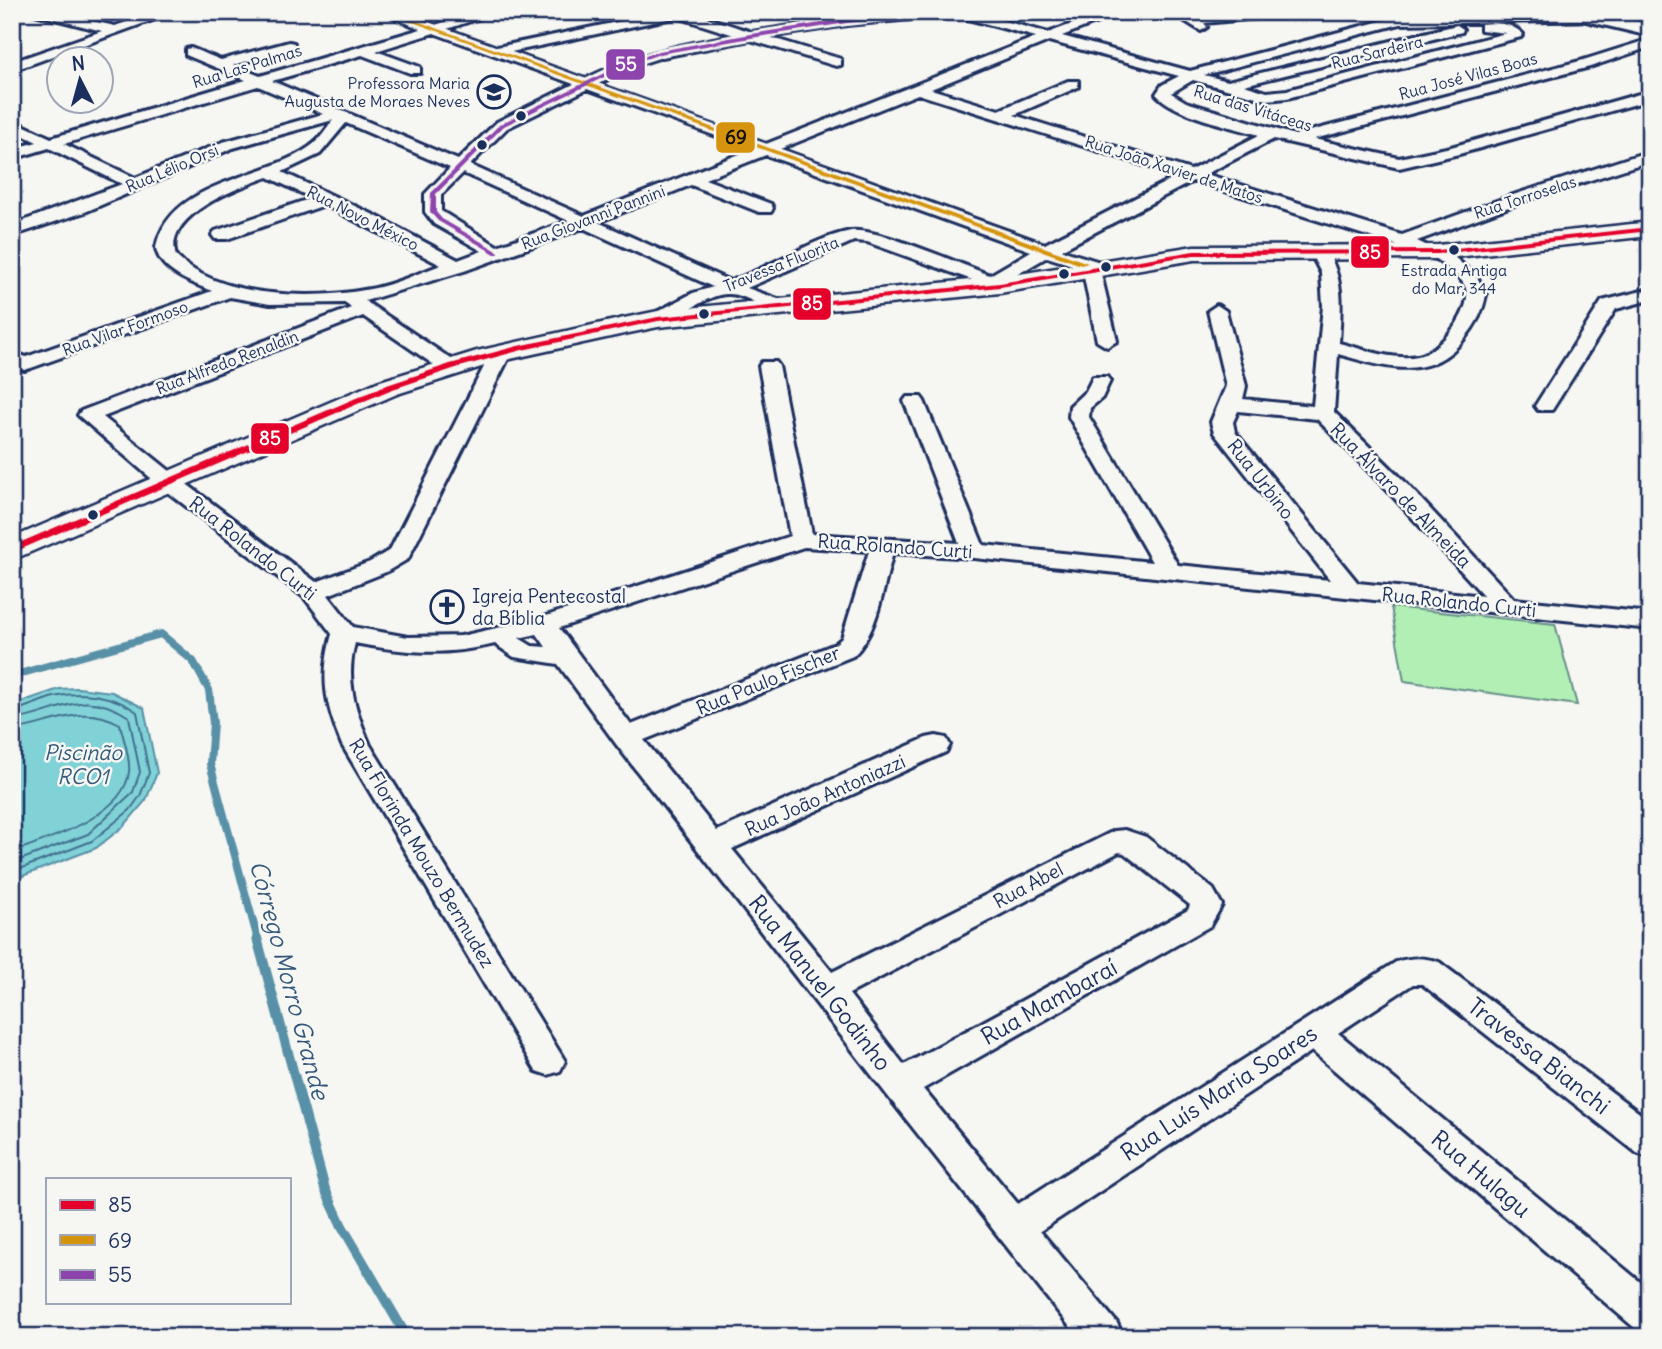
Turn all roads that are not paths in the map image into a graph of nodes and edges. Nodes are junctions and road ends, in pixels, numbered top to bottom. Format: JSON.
{"nodes":[{"id":1,"x":33,"y":12,"type":"edge"},
{"id":2,"x":169,"y":12,"type":"edge"},
{"id":3,"x":387,"y":12,"type":"edge"},
{"id":4,"x":492,"y":12,"type":"edge"},
{"id":5,"x":652,"y":12,"type":"edge"},
{"id":6,"x":816,"y":12,"type":"edge"},
{"id":7,"x":879,"y":12,"type":"edge"},
{"id":8,"x":950,"y":12,"type":"edge"},
{"id":9,"x":957,"y":12,"type":"edge"},
{"id":10,"x":1117,"y":12,"type":"edge"},
{"id":11,"x":1281,"y":12,"type":"edge"},
{"id":12,"x":1572,"y":12,"type":"edge"},
{"id":13,"x":1625,"y":12,"type":"edge"},
{"id":14,"x":677,"y":14,"type":"edge"},
{"id":15,"x":1599,"y":16,"type":"junction"},
{"id":16,"x":1650,"y":18,"type":"edge"},
{"id":17,"x":1415,"y":19,"type":"junction"},
{"id":18,"x":852,"y":21,"type":"junction"},
{"id":19,"x":1472,"y":25,"type":"junction"},
{"id":20,"x":1201,"y":27,"type":"dead end"},
{"id":21,"x":432,"y":29,"type":"junction"},
{"id":22,"x":114,"y":30,"type":"junction"},
{"id":23,"x":1650,"y":30,"type":"edge"},
{"id":24,"x":751,"y":36,"type":"junction"},
{"id":25,"x":1048,"y":37,"type":"junction"},
{"id":26,"x":1650,"y":43,"type":"edge"},
{"id":27,"x":289,"y":46,"type":"dead end"},
{"id":28,"x":362,"y":50,"type":"junction"},
{"id":29,"x":496,"y":51,"type":"junction"},
{"id":30,"x":191,"y":52,"type":"dead end"},
{"id":31,"x":836,"y":62,"type":"dead end"},
{"id":32,"x":221,"y":64,"type":"junction"},
{"id":33,"x":19,"y":65,"type":"edge"},
{"id":34,"x":46,"y":69,"type":"edge"},
{"id":35,"x":415,"y":70,"type":"dead end"},
{"id":36,"x":1192,"y":76,"type":"junction"},
{"id":37,"x":260,"y":80,"type":"junction"},
{"id":38,"x":584,"y":82,"type":"junction"},
{"id":39,"x":1073,"y":83,"type":"dead end"},
{"id":40,"x":1225,"y":86,"type":"junction"},
{"id":41,"x":917,"y":89,"type":"junction"},
{"id":42,"x":1650,"y":95,"type":"edge"},
{"id":43,"x":1000,"y":115,"type":"junction"},
{"id":44,"x":338,"y":117,"type":"junction"},
{"id":45,"x":12,"y":124,"type":"edge"},
{"id":46,"x":1272,"y":134,"type":"junction"},
{"id":47,"x":1295,"y":140,"type":"junction"},
{"id":48,"x":50,"y":143,"type":"junction"},
{"id":49,"x":766,"y":149,"type":"junction"},
{"id":50,"x":12,"y":154,"type":"edge"},
{"id":51,"x":1650,"y":156,"type":"edge"},
{"id":52,"x":459,"y":168,"type":"junction"},
{"id":53,"x":267,"y":171,"type":"junction"},
{"id":54,"x":1192,"y":175,"type":"junction"},
{"id":55,"x":691,"y":179,"type":"junction"},
{"id":56,"x":134,"y":184,"type":"junction"},
{"id":57,"x":326,"y":199,"type":"junction"},
{"id":58,"x":765,"y":208,"type":"dead end"},
{"id":59,"x":583,"y":222,"type":"junction"},
{"id":60,"x":1650,"y":229,"type":"edge"},
{"id":61,"x":12,"y":231,"type":"edge"},
{"id":62,"x":221,"y":235,"type":"dead end"},
{"id":63,"x":1402,"y":241,"type":"junction"},
{"id":64,"x":1046,"y":251,"type":"junction"},
{"id":65,"x":1433,"y":252,"type":"junction"},
{"id":66,"x":498,"y":253,"type":"junction"},
{"id":67,"x":1318,"y":253,"type":"junction"},
{"id":68,"x":458,"y":267,"type":"junction"},
{"id":69,"x":1098,"y":270,"type":"junction"},
{"id":70,"x":997,"y":283,"type":"junction"},
{"id":71,"x":728,"y":287,"type":"junction"},
{"id":72,"x":226,"y":292,"type":"junction"},
{"id":73,"x":1650,"y":294,"type":"edge"},
{"id":74,"x":357,"y":304,"type":"junction"},
{"id":75,"x":785,"y":308,"type":"junction"},
{"id":76,"x":1217,"y":311,"type":"dead end"},
{"id":77,"x":658,"y":319,"type":"junction"},
{"id":78,"x":1107,"y":341,"type":"dead end"},
{"id":79,"x":1328,"y":346,"type":"junction"},
{"id":80,"x":500,"y":355,"type":"junction"},
{"id":81,"x":18,"y":361,"type":"edge"},
{"id":82,"x":769,"y":366,"type":"dead end"},
{"id":83,"x":450,"y":367,"type":"junction"},
{"id":84,"x":1100,"y":382,"type":"dead end"},
{"id":85,"x":914,"y":401,"type":"dead end"},
{"id":86,"x":1545,"y":406,"type":"dead end"},
{"id":87,"x":1227,"y":412,"type":"junction"},
{"id":88,"x":88,"y":415,"type":"joint"},
{"id":89,"x":1330,"y":420,"type":"junction"},
{"id":90,"x":168,"y":481,"type":"junction"},
{"id":91,"x":802,"y":540,"type":"junction"},
{"id":92,"x":883,"y":545,"type":"junction"},
{"id":93,"x":12,"y":550,"type":"edge"},
{"id":94,"x":974,"y":551,"type":"junction"},
{"id":95,"x":1170,"y":572,"type":"junction"},
{"id":96,"x":1350,"y":591,"type":"junction"},
{"id":97,"x":313,"y":592,"type":"junction"},
{"id":98,"x":1507,"y":607,"type":"junction"},
{"id":99,"x":1650,"y":621,"type":"edge"},
{"id":100,"x":543,"y":625,"type":"junction"},
{"id":101,"x":345,"y":633,"type":"junction"},
{"id":102,"x":501,"y":636,"type":"junction"},
{"id":103,"x":566,"y":656,"type":"junction"},
{"id":104,"x":626,"y":737,"type":"junction"},
{"id":105,"x":936,"y":745,"type":"dead end"},
{"id":106,"x":713,"y":845,"type":"junction"},
{"id":107,"x":1199,"y":918,"type":"joint"},
{"id":108,"x":1428,"y":971,"type":"joint"},
{"id":109,"x":827,"y":990,"type":"junction"},
{"id":110,"x":1313,"y":1032,"type":"junction"},
{"id":111,"x":548,"y":1061,"type":"dead end"},
{"id":112,"x":899,"y":1086,"type":"junction"},
{"id":113,"x":1650,"y":1142,"type":"edge"},
{"id":114,"x":1014,"y":1227,"type":"junction"},
{"id":115,"x":1650,"y":1315,"type":"edge"},
{"id":116,"x":1103,"y":1337,"type":"edge"}],
"edges":[{"from":1,"to":22,"type":"street"},
{"from":2,"to":22,"type":"street"},
{"from":3,"to":21,"type":"street"},
{"from":4,"to":21,"type":"street","name":"Rua Las Palmas"},
{"from":5,"to":14,"type":"street"},
{"from":6,"to":18,"type":"street"},
{"from":7,"to":18,"type":"street"},
{"from":8,"to":18,"type":"street"},
{"from":9,"to":25,"type":"street"},
{"from":10,"to":25,"type":"street","name":"Rua Giovanni Pannini"},
{"from":11,"to":20,"type":"street"},
{"from":12,"to":15,"type":"main road"},
{"from":13,"to":16,"type":"main road"},
{"from":14,"to":24,"type":"street"},
{"from":14,"to":29,"type":"street"},
{"from":15,"to":17,"type":"street","name":"Rua das Vitáceas"},
{"from":15,"to":23,"type":"main road"},
{"from":17,"to":19,"type":"street","name":"Rua Sardeira"},
{"from":17,"to":36,"type":"street","name":"Rua das Vitáceas"},
{"from":18,"to":24,"type":"street"},
{"from":19,"to":40,"type":"street"},
{"from":19,"to":40,"type":"street","name":"Rua Sardeira"},
{"from":21,"to":28,"type":"street","name":"Rua Las Palmas"},
{"from":21,"to":29,"type":"street"},
{"from":22,"to":33,"type":"street"},
{"from":24,"to":31,"type":"street"},
{"from":24,"to":38,"type":"street"},
{"from":25,"to":36,"type":"street"},
{"from":25,"to":41,"type":"street","name":"Rua Giovanni Pannini"},
{"from":26,"to":47,"type":"street","name":"Rua José Vilas Boas"},
{"from":27,"to":32,"type":"street"},
{"from":28,"to":35,"type":"street"},
{"from":28,"to":37,"type":"street","name":"Rua Las Palmas"},
{"from":29,"to":38,"type":"street"},
{"from":30,"to":32,"type":"street"},
{"from":32,"to":37,"type":"street"},
{"from":33,"to":34,"type":"street"},
{"from":36,"to":40,"type":"street"},
{"from":36,"to":46,"type":"street","name":"Rua das Vitáceas"},
{"from":37,"to":44,"type":"street"},
{"from":37,"to":48,"type":"street","name":"Rua Las Palmas"},
{"from":38,"to":49,"type":"street"},
{"from":38,"to":52,"type":"street"},
{"from":39,"to":43,"type":"street"},
{"from":41,"to":43,"type":"street","name":"Rua João Xavier de Matos"},
{"from":41,"to":49,"type":"street","name":"Rua Giovanni Pannini"},
{"from":42,"to":47,"type":"street","name":"Rua das Vitáceas"},
{"from":43,"to":54,"type":"street","name":"Rua João Xavier de Matos"},
{"from":44,"to":52,"type":"street"},
{"from":44,"to":53,"type":"street","name":"Rua Giovanni Pannini"},
{"from":44,"to":56,"type":"street","name":"Rua Lélio Orsi"},
{"from":45,"to":48,"type":"street"},
{"from":46,"to":47,"type":"street","name":"Rua das Vitáceas"},
{"from":46,"to":54,"type":"street"},
{"from":48,"to":50,"type":"street","name":"Rua Las Palmas"},
{"from":48,"to":56,"type":"street"},
{"from":49,"to":55,"type":"street","name":"Rua Giovanni Pannini"},
{"from":49,"to":64,"type":"street"},
{"from":51,"to":63,"type":"street","name":"Rua Torroselas"},
{"from":52,"to":59,"type":"street"},
{"from":52,"to":66,"type":"street"},
{"from":53,"to":57,"type":"street","name":"Rua Novo México"},
{"from":53,"to":72,"type":"street","name":"Rua Giovanni Pannini"},
{"from":54,"to":63,"type":"street","name":"Rua João Xavier de Matos"},
{"from":54,"to":64,"type":"street"},
{"from":55,"to":58,"type":"street"},
{"from":55,"to":59,"type":"street","name":"Rua Giovanni Pannini"},
{"from":56,"to":61,"type":"street","name":"Rua Lélio Orsi"},
{"from":57,"to":62,"type":"street"},
{"from":57,"to":68,"type":"street","name":"Rua Novo México"},
{"from":59,"to":66,"type":"street","name":"Rua Giovanni Pannini"},
{"from":59,"to":71,"type":"street"},
{"from":60,"to":65,"type":"street"},
{"from":63,"to":65,"type":"street","name":"Rua João Xavier de Matos"},
{"from":64,"to":69,"type":"street"},
{"from":64,"to":70,"type":"street"},
{"from":65,"to":67,"type":"street"},
{"from":65,"to":79,"type":"street"},
{"from":66,"to":68,"type":"street","name":"Rua Giovanni Pannini"},
{"from":67,"to":69,"type":"street"},
{"from":67,"to":79,"type":"street","name":"Rua Álvaro de Almeida"},
{"from":68,"to":74,"type":"street","name":"Rua Giovanni Pannini"},
{"from":69,"to":70,"type":"street"},
{"from":69,"to":78,"type":"street"},
{"from":70,"to":71,"type":"street","name":"Travessa Fluorita"},
{"from":70,"to":75,"type":"street"},
{"from":71,"to":75,"type":"street"},
{"from":71,"to":77,"type":"street","name":"Travessa Fluorita"},
{"from":72,"to":74,"type":"street","name":"Rua Giovanni Pannini"},
{"from":72,"to":81,"type":"street","name":"Rua Vilar Formoso"},
{"from":73,"to":86,"type":"street"},
{"from":74,"to":83,"type":"street"},
{"from":74,"to":88,"type":"street","name":"Rua Alfredo Renaldin"},
{"from":75,"to":77,"type":"street"},
{"from":76,"to":87,"type":"street"},
{"from":77,"to":80,"type":"street"},
{"from":79,"to":89,"type":"street","name":"Rua Álvaro de Almeida"},
{"from":80,"to":83,"type":"street"},
{"from":80,"to":97,"type":"street"},
{"from":82,"to":91,"type":"street"},
{"from":83,"to":90,"type":"street"},
{"from":84,"to":95,"type":"street"},
{"from":85,"to":94,"type":"street"},
{"from":87,"to":89,"type":"street","name":"Rua Álvaro de Almeida"},
{"from":87,"to":96,"type":"street","name":"Rua Urbino"},
{"from":88,"to":90,"type":"street","name":"Rua Rolando Curti"},
{"from":89,"to":98,"type":"street","name":"Rua Álvaro de Almeida"},
{"from":90,"to":93,"type":"street"},
{"from":90,"to":97,"type":"street","name":"Rua Rolando Curti"},
{"from":91,"to":92,"type":"street","name":"Rua Rolando Curti"},
{"from":91,"to":100,"type":"street","name":"Rua Rolando Curti"},
{"from":92,"to":94,"type":"street","name":"Rua Rolando Curti"},
{"from":92,"to":104,"type":"street","name":"Rua Paulo Fischer"},
{"from":94,"to":95,"type":"street","name":"Rua Rolando Curti"},
{"from":95,"to":96,"type":"street","name":"Rua Rolando Curti"},
{"from":96,"to":98,"type":"street","name":"Rua Rolando Curti"},
{"from":97,"to":101,"type":"street","name":"Rua Rolando Curti"},
{"from":98,"to":99,"type":"street","name":"Rua Rolando Curti"},
{"from":100,"to":102,"type":"street","name":"Rua Rolando Curti"},
{"from":100,"to":103,"type":"street","name":"Rua Manuel Godinho"},
{"from":101,"to":102,"type":"street","name":"Rua Rolando Curti"},
{"from":101,"to":111,"type":"street","name":"Rua Florinda Mouzo Bermudez"},
{"from":102,"to":103,"type":"street"},
{"from":103,"to":104,"type":"street","name":"Rua Manuel Godinho"},
{"from":104,"to":106,"type":"street","name":"Rua Manuel Godinho"},
{"from":105,"to":106,"type":"street","name":"Rua João Antoniazzi"},
{"from":106,"to":109,"type":"street","name":"Rua Manuel Godinho"},
{"from":107,"to":109,"type":"street","name":"Rua Abel"},
{"from":107,"to":112,"type":"street","name":"Rua Mambaraí"},
{"from":108,"to":110,"type":"street","name":"Rua Luís Maria Soares"},
{"from":108,"to":113,"type":"street","name":"Travessa Bianchi"},
{"from":109,"to":112,"type":"street","name":"Rua Manuel Godinho"},
{"from":110,"to":114,"type":"street","name":"Rua Luís Maria Soares"},
{"from":110,"to":115,"type":"street","name":"Rua Hulagu"},
{"from":112,"to":114,"type":"street","name":"Rua Manuel Godinho"},
{"from":114,"to":116,"type":"street","name":"Rua Manuel Godinho"}]}
